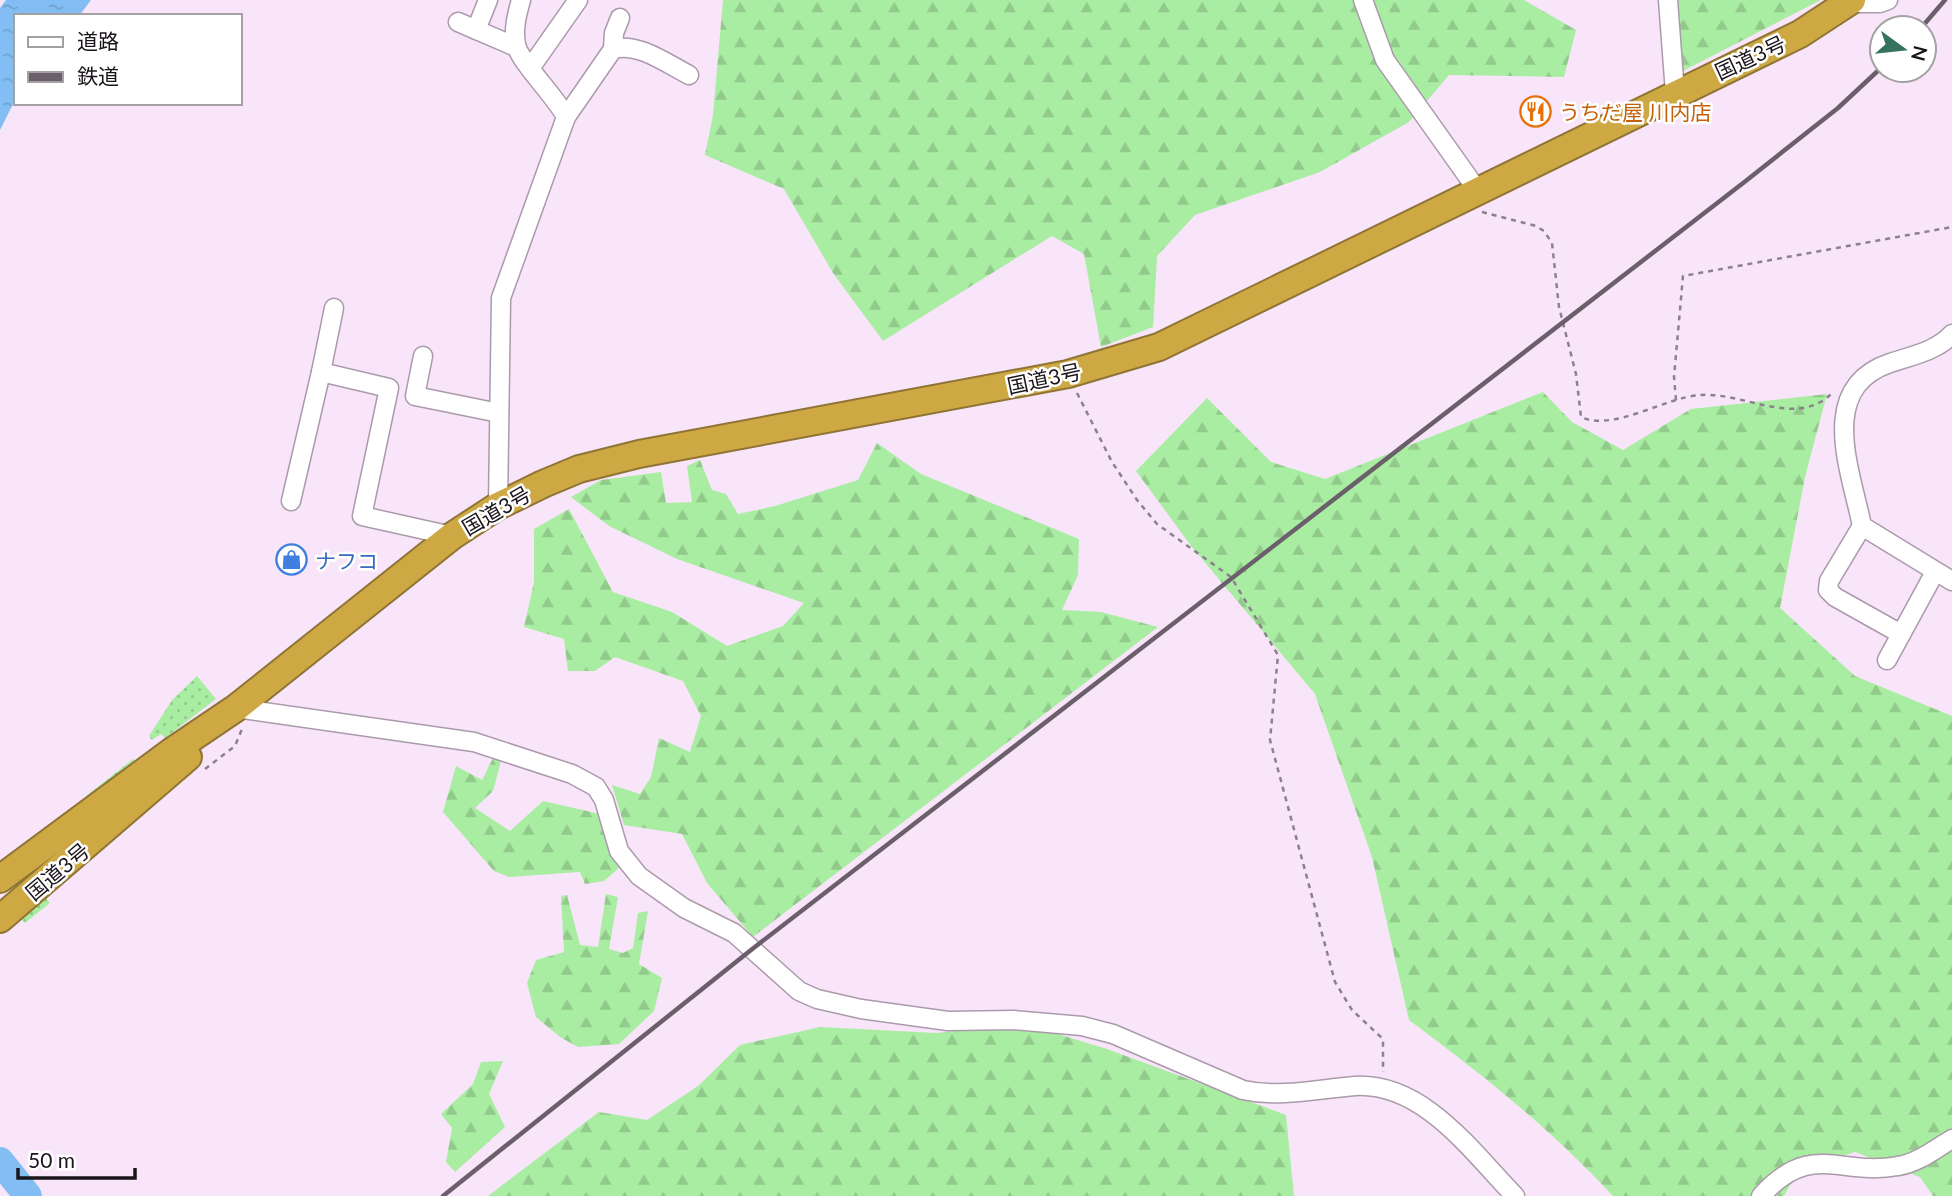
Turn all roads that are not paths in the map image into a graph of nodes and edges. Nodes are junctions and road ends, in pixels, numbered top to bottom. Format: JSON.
{"nodes":[{"id":1,"x":488,"y":0,"type":"edge"},
{"id":2,"x":521,"y":0,"type":"edge"},
{"id":3,"x":578,"y":0,"type":"edge"},
{"id":4,"x":1363,"y":0,"type":"edge"},
{"id":5,"x":1668,"y":0,"type":"edge"},
{"id":6,"x":1888,"y":0,"type":"edge"},
{"id":7,"x":1850,"y":1,"type":"edge"},
{"id":8,"x":620,"y":18,"type":"dead end"},
{"id":9,"x":458,"y":22,"type":"dead end"},
{"id":10,"x":476,"y":30,"type":"junction"},
{"id":11,"x":516,"y":47,"type":"junction"},
{"id":12,"x":613,"y":49,"type":"junction"},
{"id":13,"x":531,"y":67,"type":"junction"},
{"id":14,"x":689,"y":75,"type":"dead end"},
{"id":15,"x":1675,"y":93,"type":"junction"},
{"id":16,"x":566,"y":117,"type":"junction"},
{"id":17,"x":1467,"y":196,"type":"junction"},
{"id":18,"x":334,"y":308,"type":"dead end"},
{"id":19,"x":1952,"y":334,"type":"edge"},
{"id":20,"x":423,"y":356,"type":"dead end"},
{"id":21,"x":321,"y":372,"type":"junction"},
{"id":22,"x":499,"y":413,"type":"junction"},
{"id":23,"x":291,"y":500,"type":"dead end"},
{"id":24,"x":498,"y":506,"type":"junction"},
{"id":25,"x":1862,"y":526,"type":"junction"},
{"id":26,"x":453,"y":536,"type":"junction"},
{"id":27,"x":1936,"y":572,"type":"junction"},
{"id":28,"x":1952,"y":581,"type":"edge"},
{"id":29,"x":1901,"y":634,"type":"junction"},
{"id":30,"x":1887,"y":660,"type":"dead end"},
{"id":31,"x":236,"y":708,"type":"junction"},
{"id":32,"x":0,"y":879,"type":"edge"},
{"id":33,"x":0,"y":919,"type":"edge"},
{"id":34,"x":1952,"y":1139,"type":"edge"},
{"id":35,"x":1515,"y":1196,"type":"edge"},
{"id":36,"x":1761,"y":1196,"type":"edge"}],
"edges":[{"from":1,"to":10,"type":"street"},
{"from":2,"to":11,"type":"street"},
{"from":3,"to":13,"type":"street"},
{"from":4,"to":17,"type":"street"},
{"from":5,"to":15,"type":"street"},
{"from":6,"to":7,"type":"street"},
{"from":7,"to":15,"type":"highway","name":"国道3号"},
{"from":8,"to":12,"type":"street"},
{"from":9,"to":10,"type":"street"},
{"from":10,"to":11,"type":"street"},
{"from":11,"to":13,"type":"street"},
{"from":12,"to":14,"type":"street"},
{"from":12,"to":16,"type":"street"},
{"from":13,"to":16,"type":"street"},
{"from":15,"to":17,"type":"highway","name":"国道3号"},
{"from":16,"to":22,"type":"street"},
{"from":17,"to":24,"type":"highway","name":"国道3号"},
{"from":18,"to":21,"type":"street"},
{"from":19,"to":25,"type":"street"},
{"from":20,"to":22,"type":"street"},
{"from":21,"to":23,"type":"street"},
{"from":21,"to":26,"type":"street"},
{"from":22,"to":24,"type":"street"},
{"from":24,"to":26,"type":"highway","name":"国道3号"},
{"from":25,"to":27,"type":"street"},
{"from":25,"to":29,"type":"street"},
{"from":26,"to":31,"type":"highway","name":"国道3号"},
{"from":27,"to":28,"type":"street"},
{"from":27,"to":29,"type":"street"},
{"from":29,"to":30,"type":"street"},
{"from":31,"to":32,"type":"highway","name":"国道3号"},
{"from":31,"to":33,"type":"highway","name":"国道3号"},
{"from":31,"to":35,"type":"street"},
{"from":34,"to":36,"type":"street"}]}
